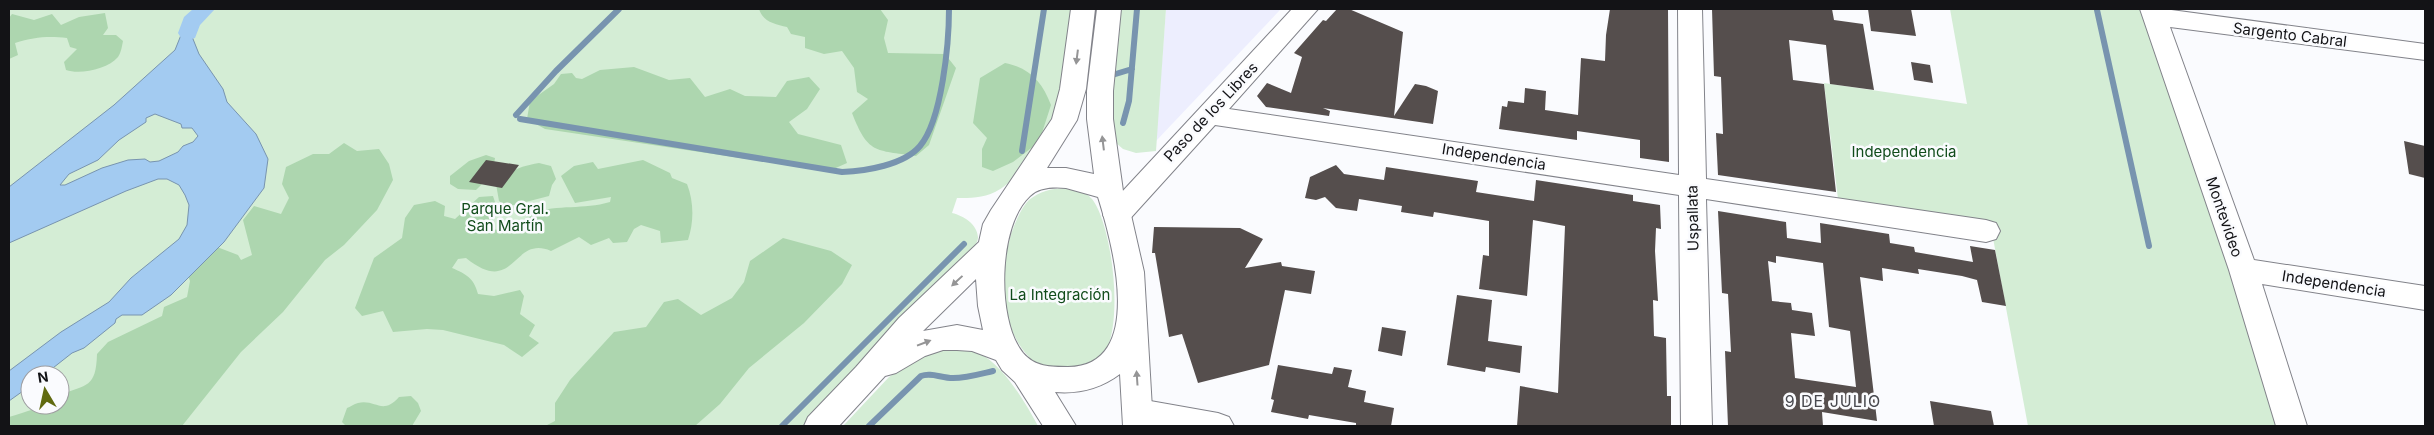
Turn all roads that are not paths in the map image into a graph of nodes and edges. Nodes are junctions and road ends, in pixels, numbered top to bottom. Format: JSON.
{"nodes":[{"id":1,"x":1083,"y":9,"type":"edge"},
{"id":2,"x":1109,"y":9,"type":"edge"},
{"id":3,"x":1306,"y":9,"type":"edge"},
{"id":4,"x":1690,"y":9,"type":"edge"},
{"id":5,"x":2154,"y":13,"type":"edge"},
{"id":6,"x":2425,"y":52,"type":"edge"},
{"id":7,"x":1209,"y":115,"type":"junction"},
{"id":8,"x":1021,"y":187,"type":"junction"},
{"id":9,"x":1692,"y":187,"type":"junction"},
{"id":10,"x":1113,"y":203,"type":"junction"},
{"id":11,"x":1986,"y":231,"type":"dead end"},
{"id":12,"x":992,"y":247,"type":"junction"},
{"id":13,"x":2243,"y":270,"type":"junction"},
{"id":14,"x":2425,"y":298,"type":"edge"},
{"id":15,"x":1133,"y":317,"type":"junction"},
{"id":16,"x":1004,"y":350,"type":"junction"},
{"id":17,"x":1026,"y":374,"type":"junction"},
{"id":18,"x":867,"y":376,"type":"junction"},
{"id":19,"x":1139,"y":419,"type":"edge"},
{"id":20,"x":819,"y":426,"type":"edge"},
{"id":21,"x":1060,"y":426,"type":"edge"},
{"id":22,"x":1218,"y":426,"type":"edge"},
{"id":23,"x":1696,"y":426,"type":"edge"},
{"id":24,"x":2292,"y":426,"type":"edge"}],
"edges":[{"from":1,"to":8,"type":"street","one_way":true},
{"from":10,"to":2,"type":"street","one_way":true},
{"from":3,"to":7,"type":"street","name":"Paso de los Libres"},
{"from":4,"to":9,"type":"street","name":"Uspallata"},
{"from":5,"to":6,"type":"street","name":"Sargento Cabral"},
{"from":5,"to":13,"type":"street","name":"Montevideo"},
{"from":7,"to":9,"type":"street","name":"Independencia"},
{"from":7,"to":10,"type":"street","name":"Paso de los Libres"},
{"from":8,"to":10,"type":"street"},
{"from":8,"to":12,"type":"street"},
{"from":9,"to":11,"type":"street","name":"Independencia"},
{"from":9,"to":23,"type":"street","name":"Uspallata"},
{"from":10,"to":15,"type":"street"},
{"from":12,"to":16,"type":"street"},
{"from":12,"to":18,"type":"street","one_way":true},
{"from":13,"to":14,"type":"street","name":"Independencia"},
{"from":13,"to":24,"type":"street","name":"Montevideo"},
{"from":15,"to":17,"type":"street"},
{"from":19,"to":15,"type":"street","one_way":true},
{"from":16,"to":17,"type":"street"},
{"from":18,"to":16,"type":"street","one_way":true},
{"from":17,"to":21,"type":"street"},
{"from":18,"to":20,"type":"street"},
{"from":19,"to":22,"type":"street"}]}
